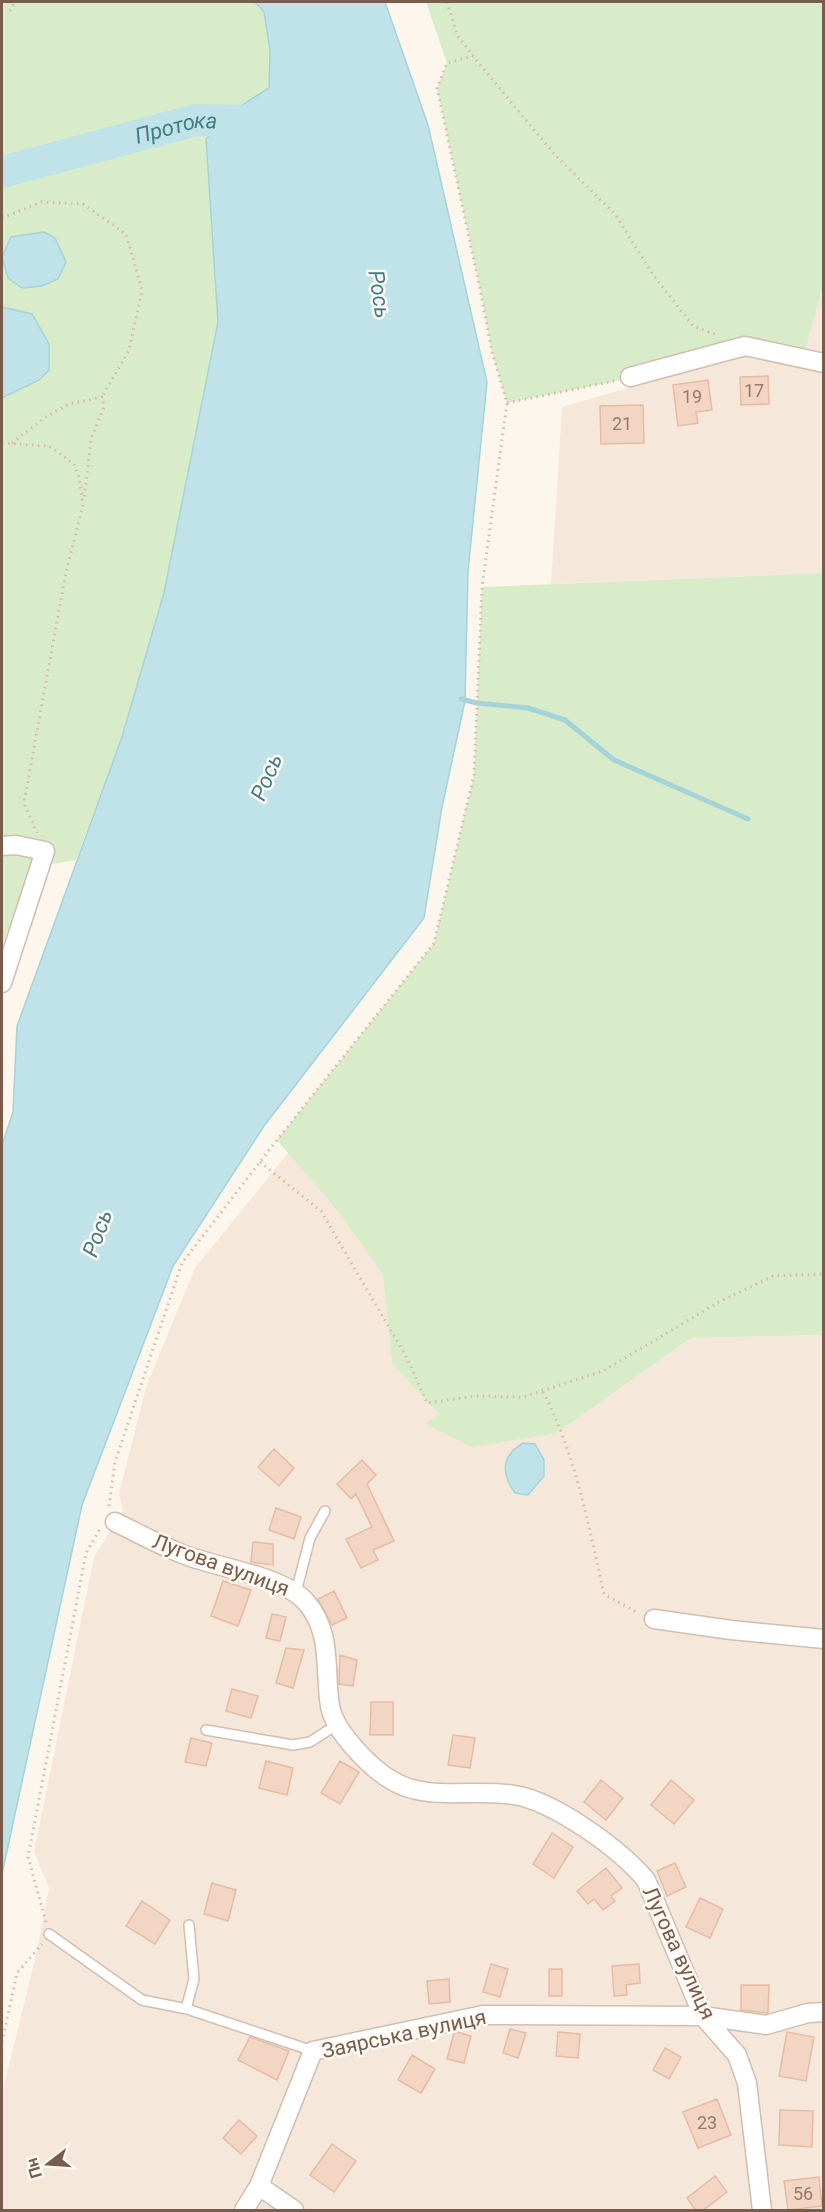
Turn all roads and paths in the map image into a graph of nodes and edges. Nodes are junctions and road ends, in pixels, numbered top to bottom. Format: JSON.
{"nodes":[{"id":1,"x":14,"y":2,"type":"edge"},
{"id":2,"x":447,"y":2,"type":"edge"},
{"id":3,"x":10,"y":11,"type":"dead end"},
{"id":4,"x":473,"y":56,"type":"junction"},
{"id":5,"x":2,"y":218,"type":"edge"},
{"id":6,"x":745,"y":346,"type":"junction"},
{"id":7,"x":824,"y":363,"type":"edge"},
{"id":8,"x":630,"y":378,"type":"joint"},
{"id":9,"x":102,"y":397,"type":"junction"},
{"id":10,"x":507,"y":402,"type":"junction"},
{"id":11,"x":2,"y":443,"type":"edge"},
{"id":12,"x":10,"y":444,"type":"junction"},
{"id":13,"x":83,"y":510,"type":"junction"},
{"id":14,"x":2,"y":846,"type":"edge"},
{"id":15,"x":45,"y":851,"type":"junction"},
{"id":16,"x":2,"y":983,"type":"edge"},
{"id":17,"x":260,"y":1162,"type":"junction"},
{"id":18,"x":824,"y":1274,"type":"edge"},
{"id":19,"x":542,"y":1391,"type":"junction"},
{"id":20,"x":324,"y":1511,"type":"dead end"},
{"id":21,"x":115,"y":1522,"type":"junction"},
{"id":22,"x":296,"y":1592,"type":"junction"},
{"id":23,"x":654,"y":1619,"type":"joint"},
{"id":24,"x":824,"y":1639,"type":"edge"},
{"id":25,"x":338,"y":1724,"type":"junction"},
{"id":26,"x":206,"y":1730,"type":"dead end"},
{"id":27,"x":189,"y":1925,"type":"dead end"},
{"id":28,"x":49,"y":1934,"type":"junction"},
{"id":29,"x":186,"y":2008,"type":"junction"},
{"id":30,"x":824,"y":2012,"type":"edge"},
{"id":31,"x":703,"y":2016,"type":"junction"},
{"id":32,"x":2,"y":2042,"type":"edge"},
{"id":33,"x":313,"y":2051,"type":"junction"},
{"id":34,"x":259,"y":2186,"type":"junction"},
{"id":35,"x":244,"y":2211,"type":"edge"},
{"id":36,"x":294,"y":2211,"type":"edge"},
{"id":37,"x":762,"y":2211,"type":"edge"}],
"edges":[{"from":1,"to":3,"type":"path"},
{"from":2,"to":4,"type":"path"},
{"from":4,"to":6,"type":"path"},
{"from":4,"to":10,"type":"path"},
{"from":5,"to":9,"type":"path"},
{"from":6,"to":7,"type":"street"},
{"from":6,"to":8,"type":"street"},
{"from":8,"to":10,"type":"path"},
{"from":9,"to":12,"type":"path"},
{"from":9,"to":13,"type":"path"},
{"from":10,"to":17,"type":"path"},
{"from":11,"to":12,"type":"path"},
{"from":12,"to":13,"type":"path"},
{"from":13,"to":15,"type":"path"},
{"from":14,"to":15,"type":"street"},
{"from":15,"to":16,"type":"street"},
{"from":17,"to":19,"type":"path"},
{"from":17,"to":21,"type":"path"},
{"from":18,"to":19,"type":"path"},
{"from":19,"to":23,"type":"path"},
{"from":20,"to":22,"type":"lane"},
{"from":21,"to":22,"type":"street","name":"Лугова вулиця"},
{"from":21,"to":28,"type":"path"},
{"from":22,"to":25,"type":"street","name":"Лугова вулиця"},
{"from":23,"to":24,"type":"street"},
{"from":25,"to":26,"type":"lane"},
{"from":25,"to":31,"type":"street","name":"Лугова вулиця"},
{"from":27,"to":29,"type":"lane"},
{"from":28,"to":29,"type":"lane"},
{"from":28,"to":32,"type":"path"},
{"from":29,"to":33,"type":"lane"},
{"from":30,"to":31,"type":"street","name":"Заярська вулиця"},
{"from":31,"to":33,"type":"street","name":"Заярська вулиця"},
{"from":31,"to":37,"type":"street","name":"Лугова вулиця"},
{"from":33,"to":34,"type":"street","name":"Заярська вулиця"},
{"from":34,"to":35,"type":"street","name":"Заярська вулиця"},
{"from":34,"to":36,"type":"street"}]}
